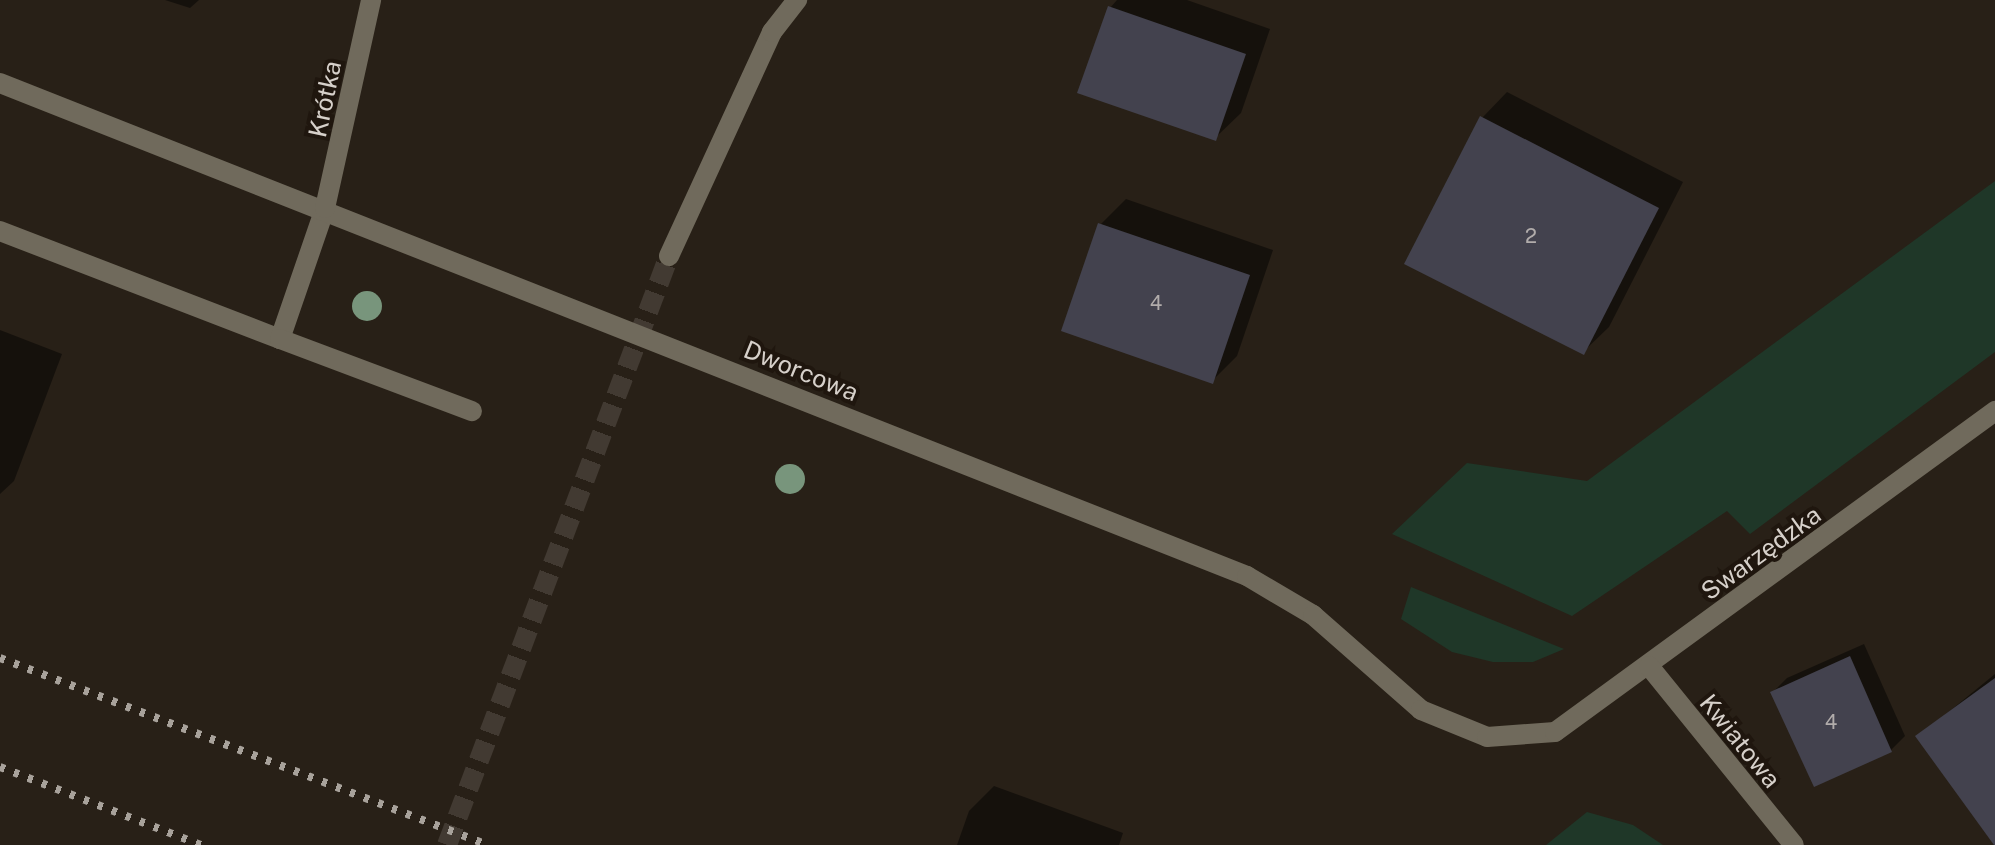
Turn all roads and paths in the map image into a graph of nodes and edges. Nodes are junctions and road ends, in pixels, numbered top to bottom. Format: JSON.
{"nodes":[{"id":1,"x":371,"y":0,"type":"edge"},
{"id":2,"x":797,"y":0,"type":"edge"},
{"id":3,"x":0,"y":83,"type":"edge"},
{"id":4,"x":325,"y":208,"type":"junction"},
{"id":5,"x":0,"y":231,"type":"edge"},
{"id":6,"x":668,"y":256,"type":"tunnel mouth"},
{"id":7,"x":280,"y":338,"type":"junction"},
{"id":8,"x":472,"y":411,"type":"dead end"},
{"id":9,"x":1995,"y":411,"type":"edge"},
{"id":10,"x":1649,"y":666,"type":"junction"},
{"id":11,"x":1555,"y":732,"type":"joint"},
{"id":12,"x":1794,"y":845,"type":"edge"}],
"edges":[{"from":1,"to":4,"type":"street","name":"Krótka"},
{"from":2,"to":6,"type":"street"},
{"from":3,"to":4,"type":"street","name":"Dworcowa"},
{"from":4,"to":7,"type":"street","name":"Krótka"},
{"from":4,"to":11,"type":"street","name":"Dworcowa"},
{"from":5,"to":7,"type":"street"},
{"from":7,"to":8,"type":"street"},
{"from":9,"to":10,"type":"street","name":"Swarzędzka"},
{"from":10,"to":11,"type":"street","name":"Swarzędzka"},
{"from":10,"to":12,"type":"street","name":"Kwiatowa"}]}
